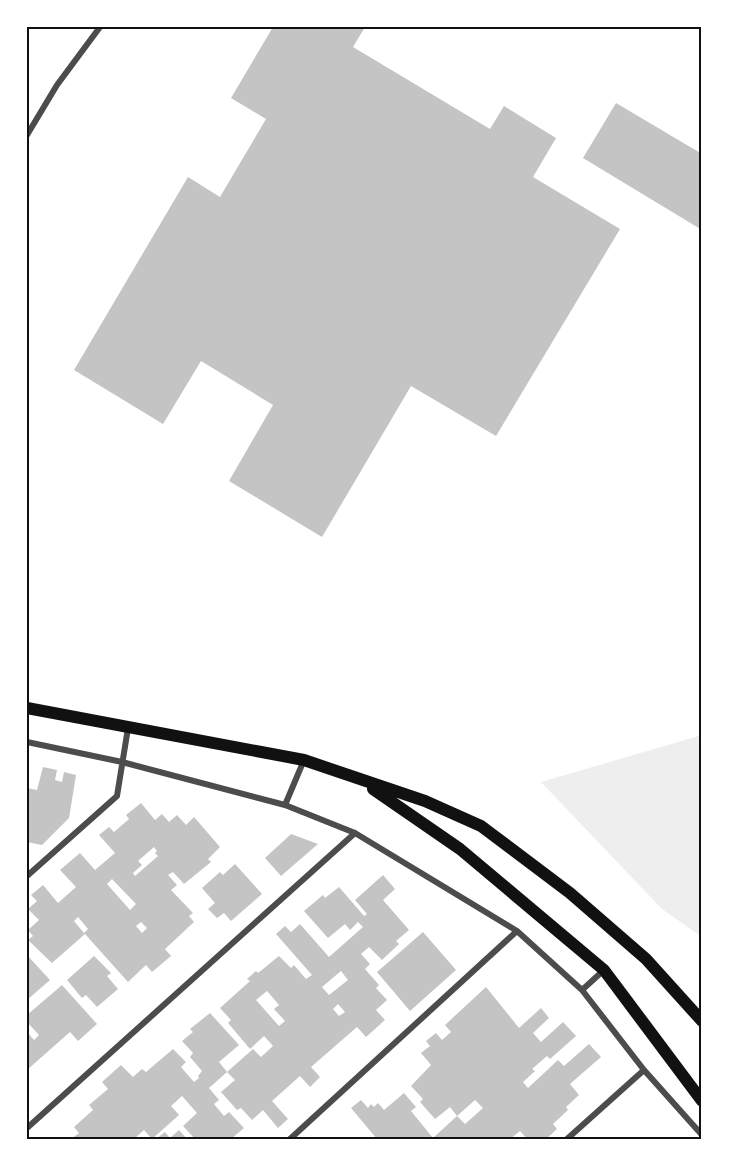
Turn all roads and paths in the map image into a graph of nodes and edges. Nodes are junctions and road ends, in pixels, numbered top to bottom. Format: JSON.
{"nodes":[{"id":1,"x":100,"y":27,"type":"edge"},
{"id":2,"x":27,"y":135,"type":"edge"},
{"id":3,"x":27,"y":708,"type":"edge"},
{"id":4,"x":128,"y":728,"type":"junction"},
{"id":5,"x":27,"y":742,"type":"edge"},
{"id":6,"x":304,"y":760,"type":"junction"},
{"id":7,"x":122,"y":762,"type":"junction"},
{"id":8,"x":360,"y":780,"type":"junction"},
{"id":9,"x":285,"y":805,"type":"junction"},
{"id":10,"x":355,"y":833,"type":"junction"},
{"id":11,"x":27,"y":876,"type":"edge"},
{"id":12,"x":517,"y":931,"type":"junction"},
{"id":13,"x":604,"y":969,"type":"junction"},
{"id":14,"x":582,"y":990,"type":"junction"},
{"id":15,"x":702,"y":1021,"type":"edge"},
{"id":16,"x":644,"y":1070,"type":"junction"},
{"id":17,"x":702,"y":1101,"type":"edge"},
{"id":18,"x":27,"y":1128,"type":"edge"},
{"id":19,"x":702,"y":1135,"type":"edge"},
{"id":20,"x":290,"y":1139,"type":"edge"},
{"id":21,"x":567,"y":1139,"type":"edge"}],
"edges":[{"from":1,"to":2,"type":"street"},
{"from":3,"to":4,"type":"main road"},
{"from":4,"to":6,"type":"main road"},
{"from":4,"to":7,"type":"street"},
{"from":5,"to":7,"type":"street"},
{"from":6,"to":8,"type":"main road"},
{"from":6,"to":9,"type":"street"},
{"from":7,"to":9,"type":"street"},
{"from":7,"to":11,"type":"street"},
{"from":8,"to":13,"type":"main road"},
{"from":8,"to":15,"type":"main road"},
{"from":9,"to":10,"type":"street"},
{"from":10,"to":12,"type":"street"},
{"from":10,"to":18,"type":"street"},
{"from":12,"to":14,"type":"street"},
{"from":12,"to":20,"type":"street"},
{"from":13,"to":14,"type":"street"},
{"from":13,"to":17,"type":"main road"},
{"from":14,"to":16,"type":"street"},
{"from":16,"to":19,"type":"street"},
{"from":16,"to":21,"type":"street"}]}
